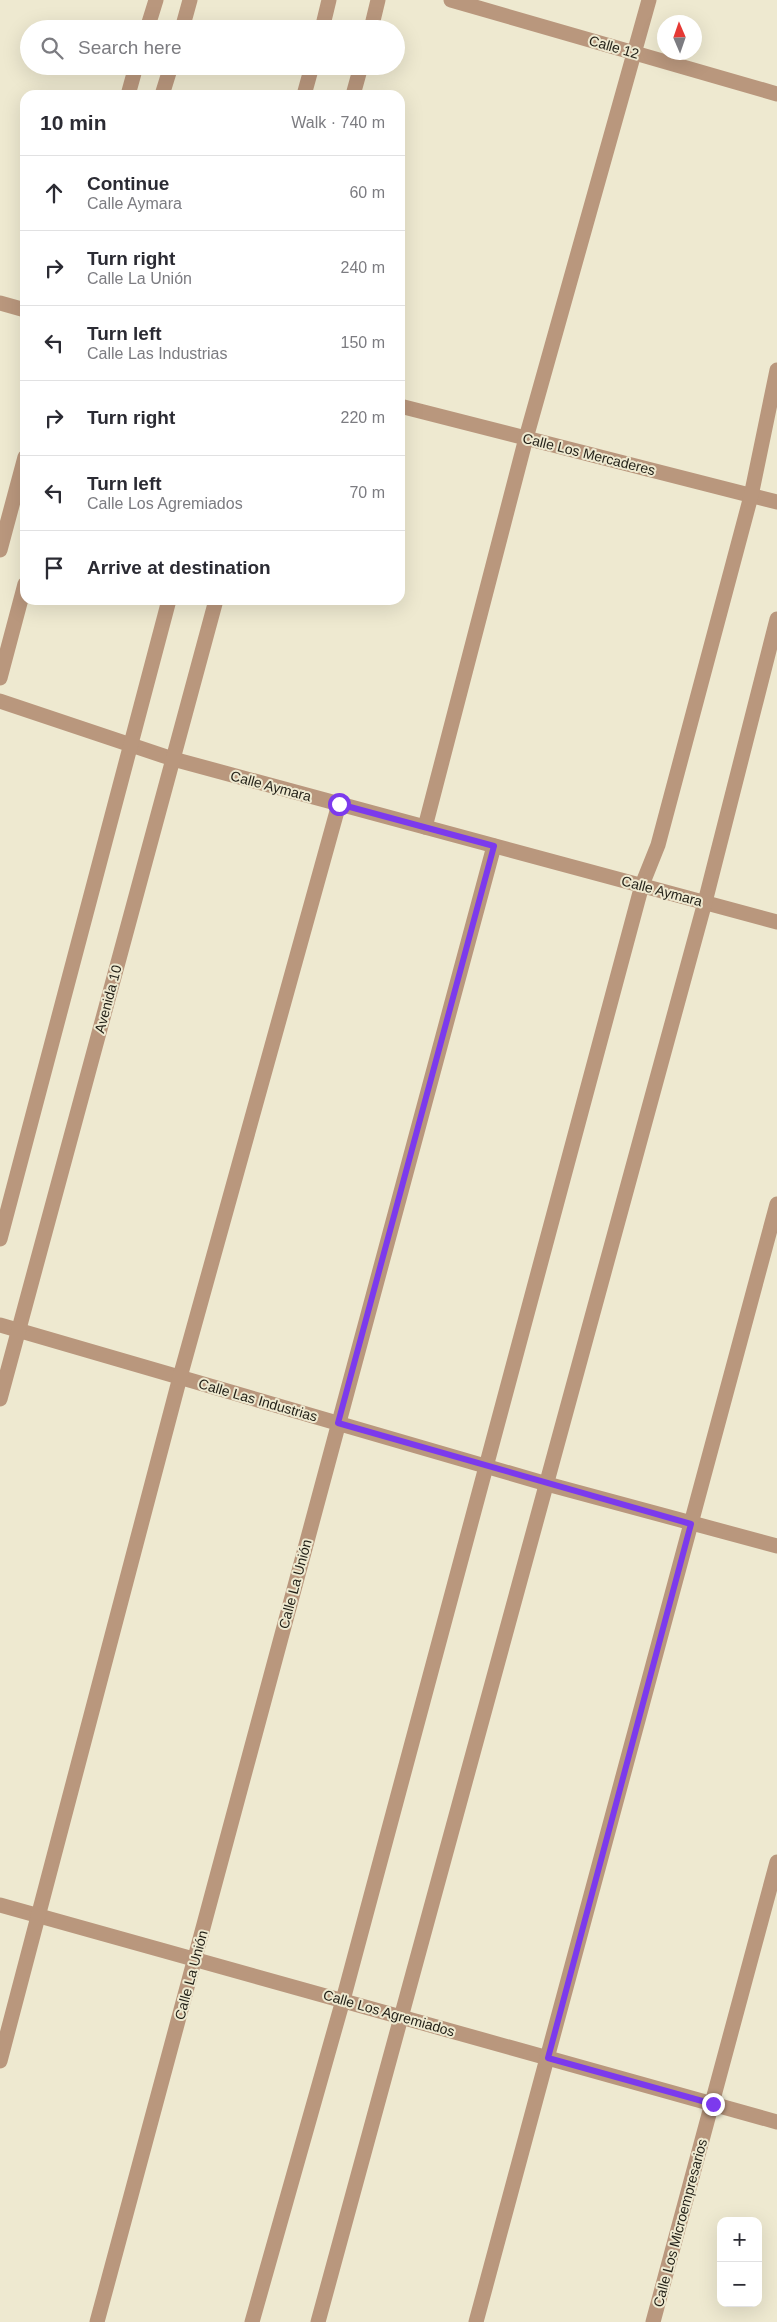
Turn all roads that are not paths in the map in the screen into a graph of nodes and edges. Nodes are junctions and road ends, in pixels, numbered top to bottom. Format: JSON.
{"nodes":[{"id":1,"x":156,"y":0,"type":"edge"},
{"id":2,"x":190,"y":0,"type":"edge"},
{"id":3,"x":329,"y":0,"type":"edge"},
{"id":4,"x":378,"y":0,"type":"edge"},
{"id":5,"x":451,"y":0,"type":"edge"},
{"id":6,"x":649,"y":0,"type":"edge"},
{"id":7,"x":150,"y":20,"type":"edge"},
{"id":8,"x":184,"y":20,"type":"edge"},
{"id":9,"x":324,"y":20,"type":"edge"},
{"id":10,"x":373,"y":20,"type":"edge"},
{"id":11,"x":633,"y":52,"type":"junction"},
{"id":12,"x":134,"y":75,"type":"edge"},
{"id":13,"x":168,"y":75,"type":"edge"},
{"id":14,"x":310,"y":75,"type":"edge"},
{"id":15,"x":358,"y":75,"type":"edge"},
{"id":16,"x":129,"y":90,"type":"edge"},
{"id":17,"x":164,"y":90,"type":"edge"},
{"id":18,"x":305,"y":90,"type":"edge"},
{"id":19,"x":354,"y":90,"type":"edge"},
{"id":20,"x":777,"y":94,"type":"edge"},
{"id":21,"x":0,"y":304,"type":"edge"},
{"id":22,"x":20,"y":309,"type":"edge"},
{"id":23,"x":777,"y":370,"type":"edge"},
{"id":24,"x":405,"y":407,"type":"edge"},
{"id":25,"x":526,"y":438,"type":"junction"},
{"id":26,"x":20,"y":476,"type":"edge"},
{"id":27,"x":751,"y":496,"type":"junction"},
{"id":28,"x":777,"y":502,"type":"edge"},
{"id":29,"x":0,"y":550,"type":"edge"},
{"id":30,"x":20,"y":603,"type":"edge"},
{"id":31,"x":168,"y":605,"type":"edge"},
{"id":32,"x":215,"y":605,"type":"edge"},
{"id":33,"x":777,"y":619,"type":"edge"},
{"id":34,"x":0,"y":678,"type":"edge"},
{"id":35,"x":0,"y":701,"type":"edge"},
{"id":36,"x":130,"y":744,"type":"junction"},
{"id":37,"x":173,"y":759,"type":"junction"},
{"id":38,"x":339,"y":804,"type":"junction"},
{"id":39,"x":425,"y":827,"type":"junction"},
{"id":40,"x":494,"y":846,"type":"junction"},
{"id":41,"x":642,"y":885,"type":"junction"},
{"id":42,"x":705,"y":902,"type":"junction"},
{"id":43,"x":777,"y":922,"type":"edge"},
{"id":44,"x":777,"y":1204,"type":"edge"},
{"id":45,"x":0,"y":1239,"type":"edge"},
{"id":46,"x":0,"y":1325,"type":"edge"},
{"id":47,"x":18,"y":1330,"type":"junction"},
{"id":48,"x":180,"y":1377,"type":"junction"},
{"id":49,"x":0,"y":1399,"type":"edge"},
{"id":50,"x":338,"y":1423,"type":"junction"},
{"id":51,"x":486,"y":1466,"type":"junction"},
{"id":52,"x":547,"y":1484,"type":"junction"},
{"id":53,"x":691,"y":1524,"type":"junction"},
{"id":54,"x":777,"y":1546,"type":"edge"},
{"id":55,"x":777,"y":1862,"type":"edge"},
{"id":56,"x":0,"y":1905,"type":"edge"},
{"id":57,"x":40,"y":1916,"type":"junction"},
{"id":58,"x":195,"y":1959,"type":"junction"},
{"id":59,"x":342,"y":2000,"type":"junction"},
{"id":60,"x":402,"y":2017,"type":"junction"},
{"id":61,"x":548,"y":2058,"type":"junction"},
{"id":62,"x":0,"y":2061,"type":"edge"},
{"id":63,"x":713,"y":2104,"type":"junction"},
{"id":64,"x":777,"y":2122,"type":"edge"},
{"id":65,"x":97,"y":2322,"type":"edge"},
{"id":66,"x":252,"y":2322,"type":"edge"},
{"id":67,"x":318,"y":2322,"type":"edge"},
{"id":68,"x":476,"y":2322,"type":"edge"},
{"id":69,"x":652,"y":2322,"type":"edge"}],
"edges":[{"from":1,"to":7,"type":"street"},
{"from":2,"to":8,"type":"street"},
{"from":3,"to":9,"type":"street"},
{"from":4,"to":10,"type":"street"},
{"from":5,"to":11,"type":"street","name":"Calle 12"},
{"from":6,"to":11,"type":"street"},
{"from":11,"to":20,"type":"street","name":"Calle 12"},
{"from":11,"to":25,"type":"street"},
{"from":12,"to":16,"type":"street"},
{"from":13,"to":17,"type":"street"},
{"from":14,"to":18,"type":"street"},
{"from":15,"to":19,"type":"street"},
{"from":21,"to":22,"type":"street"},
{"from":23,"to":27,"type":"street"},
{"from":24,"to":25,"type":"street","name":"Calle Los Mercaderes"},
{"from":25,"to":27,"type":"street","name":"Calle Los Mercaderes"},
{"from":25,"to":39,"type":"street"},
{"from":26,"to":29,"type":"street"},
{"from":27,"to":28,"type":"street","name":"Calle Los Mercaderes"},
{"from":27,"to":41,"type":"street"},
{"from":30,"to":34,"type":"street"},
{"from":31,"to":36,"type":"street"},
{"from":32,"to":37,"type":"street","name":"Avenida 10"},
{"from":33,"to":42,"type":"street"},
{"from":35,"to":36,"type":"street","name":"Calle Aymara"},
{"from":36,"to":37,"type":"street","name":"Calle Aymara"},
{"from":36,"to":45,"type":"street"},
{"from":37,"to":38,"type":"street","name":"Calle Aymara"},
{"from":37,"to":47,"type":"street","name":"Avenida 10"},
{"from":38,"to":39,"type":"street","name":"Calle Aymara"},
{"from":38,"to":48,"type":"street"},
{"from":39,"to":40,"type":"street","name":"Calle Aymara"},
{"from":40,"to":41,"type":"street","name":"Calle Aymara"},
{"from":40,"to":50,"type":"street","name":"Calle La Unión"},
{"from":41,"to":42,"type":"street","name":"Calle Aymara"},
{"from":41,"to":51,"type":"street"},
{"from":42,"to":43,"type":"street","name":"Calle Aymara"},
{"from":42,"to":52,"type":"street"},
{"from":44,"to":53,"type":"street"},
{"from":46,"to":47,"type":"street","name":"Calle Las Industrias"},
{"from":47,"to":48,"type":"street","name":"Calle Las Industrias"},
{"from":47,"to":49,"type":"street","name":"Avenida 10"},
{"from":48,"to":50,"type":"street","name":"Calle Las Industrias"},
{"from":48,"to":57,"type":"street"},
{"from":50,"to":51,"type":"street","name":"Calle Las Industrias"},
{"from":50,"to":58,"type":"street","name":"Calle La Unión"},
{"from":51,"to":52,"type":"street","name":"Calle Las Industrias"},
{"from":51,"to":59,"type":"street"},
{"from":52,"to":53,"type":"street","name":"Calle Las Industrias"},
{"from":52,"to":60,"type":"street"},
{"from":53,"to":54,"type":"street","name":"Calle Las Industrias"},
{"from":53,"to":61,"type":"street"},
{"from":55,"to":63,"type":"street","name":"Calle Los Microempresarios"},
{"from":56,"to":57,"type":"street","name":"Calle Los Agremiados"},
{"from":57,"to":58,"type":"street","name":"Calle Los Agremiados"},
{"from":57,"to":62,"type":"street"},
{"from":58,"to":59,"type":"street","name":"Calle Los Agremiados"},
{"from":58,"to":65,"type":"street","name":"Calle La Unión"},
{"from":59,"to":60,"type":"street","name":"Calle Los Agremiados"},
{"from":59,"to":66,"type":"street"},
{"from":60,"to":61,"type":"street","name":"Calle Los Agremiados"},
{"from":60,"to":67,"type":"street"},
{"from":61,"to":63,"type":"street","name":"Calle Los Agremiados"},
{"from":61,"to":68,"type":"street"},
{"from":63,"to":64,"type":"street","name":"Calle Los Agremiados"},
{"from":63,"to":69,"type":"street","name":"Calle Los Microempresarios"}]}
